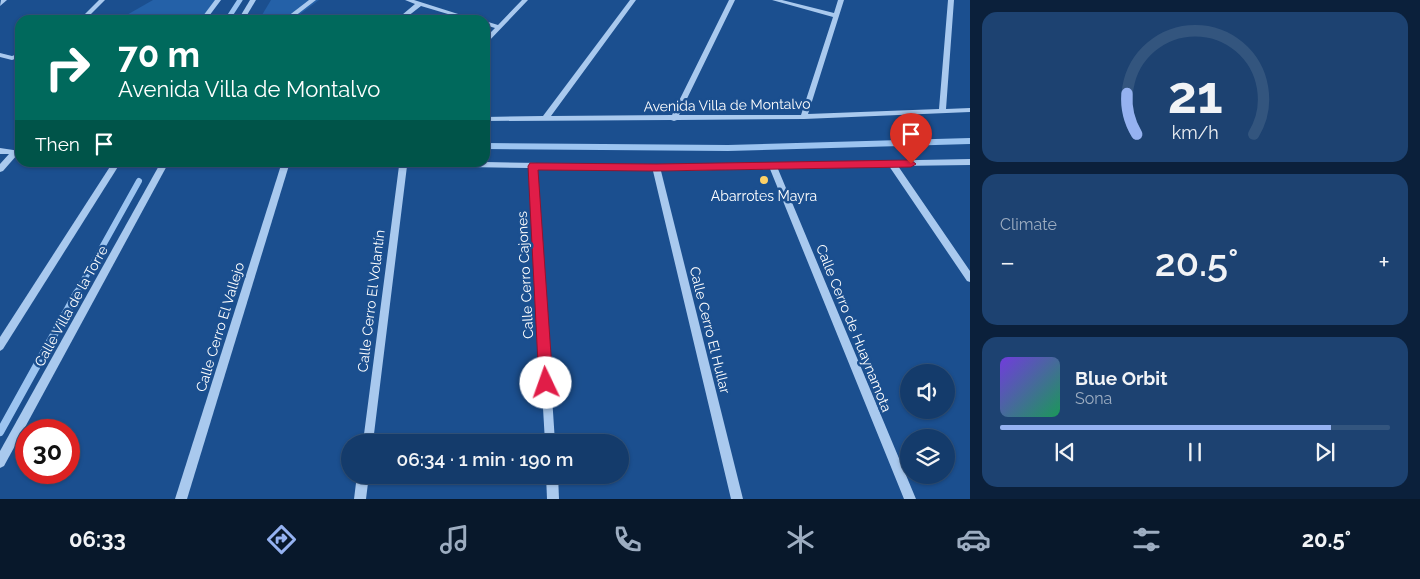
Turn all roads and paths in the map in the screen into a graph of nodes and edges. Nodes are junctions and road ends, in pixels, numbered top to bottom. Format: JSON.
{"nodes":[{"id":1,"x":4,"y":0,"type":"edge"},
{"id":2,"x":102,"y":0,"type":"edge"},
{"id":3,"x":218,"y":0,"type":"edge"},
{"id":4,"x":253,"y":0,"type":"edge"},
{"id":5,"x":313,"y":0,"type":"edge"},
{"id":6,"x":408,"y":0,"type":"edge"},
{"id":7,"x":525,"y":0,"type":"edge"},
{"id":8,"x":633,"y":0,"type":"edge"},
{"id":9,"x":732,"y":0,"type":"edge"},
{"id":10,"x":775,"y":0,"type":"edge"},
{"id":11,"x":841,"y":0,"type":"edge"},
{"id":12,"x":951,"y":0,"type":"edge"},
{"id":13,"x":0,"y":4,"type":"edge"},
{"id":14,"x":419,"y":4,"type":"junction"},
{"id":15,"x":87,"y":15,"type":"edge"},
{"id":16,"x":207,"y":15,"type":"edge"},
{"id":17,"x":243,"y":15,"type":"edge"},
{"id":18,"x":293,"y":15,"type":"edge"},
{"id":19,"x":406,"y":15,"type":"edge"},
{"id":20,"x":457,"y":15,"type":"edge"},
{"id":21,"x":836,"y":16,"type":"junction"},
{"id":22,"x":490,"y":24,"type":"edge"},
{"id":23,"x":499,"y":27,"type":"junction"},
{"id":24,"x":490,"y":37,"type":"edge"},
{"id":25,"x":0,"y":55,"type":"edge"},
{"id":26,"x":15,"y":57,"type":"edge"},
{"id":27,"x":12,"y":58,"type":"joint"},
{"id":28,"x":970,"y":110,"type":"edge"},
{"id":29,"x":942,"y":112,"type":"junction"},
{"id":30,"x":804,"y":116,"type":"junction"},
{"id":31,"x":490,"y":119,"type":"edge"},
{"id":32,"x":545,"y":119,"type":"junction"},
{"id":33,"x":674,"y":119,"type":"junction"},
{"id":34,"x":0,"y":151,"type":"edge"},
{"id":35,"x":15,"y":152,"type":"edge"},
{"id":36,"x":15,"y":154,"type":"edge"},
{"id":37,"x":970,"y":162,"type":"edge"},
{"id":38,"x":892,"y":164,"type":"junction"},
{"id":39,"x":490,"y":165,"type":"edge"},
{"id":40,"x":533,"y":166,"type":"junction"},
{"id":41,"x":773,"y":166,"type":"junction"},
{"id":42,"x":114,"y":167,"type":"edge"},
{"id":43,"x":162,"y":167,"type":"edge"},
{"id":44,"x":284,"y":167,"type":"edge"},
{"id":45,"x":403,"y":167,"type":"edge"},
{"id":46,"x":656,"y":168,"type":"junction"},
{"id":47,"x":0,"y":169,"type":"edge"},
{"id":48,"x":970,"y":278,"type":"edge"},
{"id":49,"x":0,"y":346,"type":"edge"},
{"id":50,"x":369,"y":434,"type":"edge"},
{"id":51,"x":550,"y":434,"type":"edge"},
{"id":52,"x":0,"y":462,"type":"edge"},
{"id":53,"x":362,"y":484,"type":"edge"},
{"id":54,"x":552,"y":484,"type":"edge"},
{"id":55,"x":180,"y":499,"type":"edge"},
{"id":56,"x":360,"y":499,"type":"edge"},
{"id":57,"x":553,"y":499,"type":"edge"},
{"id":58,"x":737,"y":499,"type":"edge"},
{"id":59,"x":910,"y":499,"type":"edge"}],
"edges":[{"from":1,"to":13,"type":"street"},
{"from":2,"to":15,"type":"street"},
{"from":3,"to":16,"type":"street"},
{"from":4,"to":17,"type":"street"},
{"from":5,"to":18,"type":"street"},
{"from":6,"to":14,"type":"street"},
{"from":7,"to":23,"type":"street"},
{"from":8,"to":32,"type":"street"},
{"from":9,"to":33,"type":"street"},
{"from":10,"to":21,"type":"street"},
{"from":11,"to":21,"type":"street"},
{"from":12,"to":29,"type":"street"},
{"from":14,"to":19,"type":"street"},
{"from":14,"to":20,"type":"street"},
{"from":21,"to":30,"type":"street"},
{"from":22,"to":23,"type":"street"},
{"from":23,"to":24,"type":"street"},
{"from":25,"to":27,"type":"street"},
{"from":26,"to":27,"type":"street"},
{"from":28,"to":29,"type":"street","name":"Avenida Villa de Montalvo"},
{"from":29,"to":30,"type":"street","name":"Avenida Villa de Montalvo"},
{"from":30,"to":33,"type":"street","name":"Avenida Villa de Montalvo"},
{"from":31,"to":32,"type":"street","name":"Avenida Villa de Montalvo"},
{"from":32,"to":33,"type":"street","name":"Avenida Villa de Montalvo"},
{"from":34,"to":35,"type":"street"},
{"from":36,"to":47,"type":"street"},
{"from":37,"to":38,"type":"street"},
{"from":38,"to":41,"type":"street"},
{"from":38,"to":48,"type":"street"},
{"from":39,"to":40,"type":"street"},
{"from":40,"to":46,"type":"street"},
{"from":40,"to":51,"type":"street","name":"Calle Cerro Cajones"},
{"from":41,"to":46,"type":"street"},
{"from":41,"to":59,"type":"street","name":"Calle Cerro de Huaynamota"},
{"from":42,"to":49,"type":"street"},
{"from":43,"to":52,"type":"street","name":"Calle Villa de la Torre"},
{"from":44,"to":55,"type":"street","name":"Calle Cerro El Vallejo"},
{"from":45,"to":50,"type":"street","name":"Calle Cerro El Volantín"},
{"from":46,"to":58,"type":"street","name":"Calle Cerro El Hullar"},
{"from":53,"to":56,"type":"street"},
{"from":54,"to":57,"type":"street"}]}
